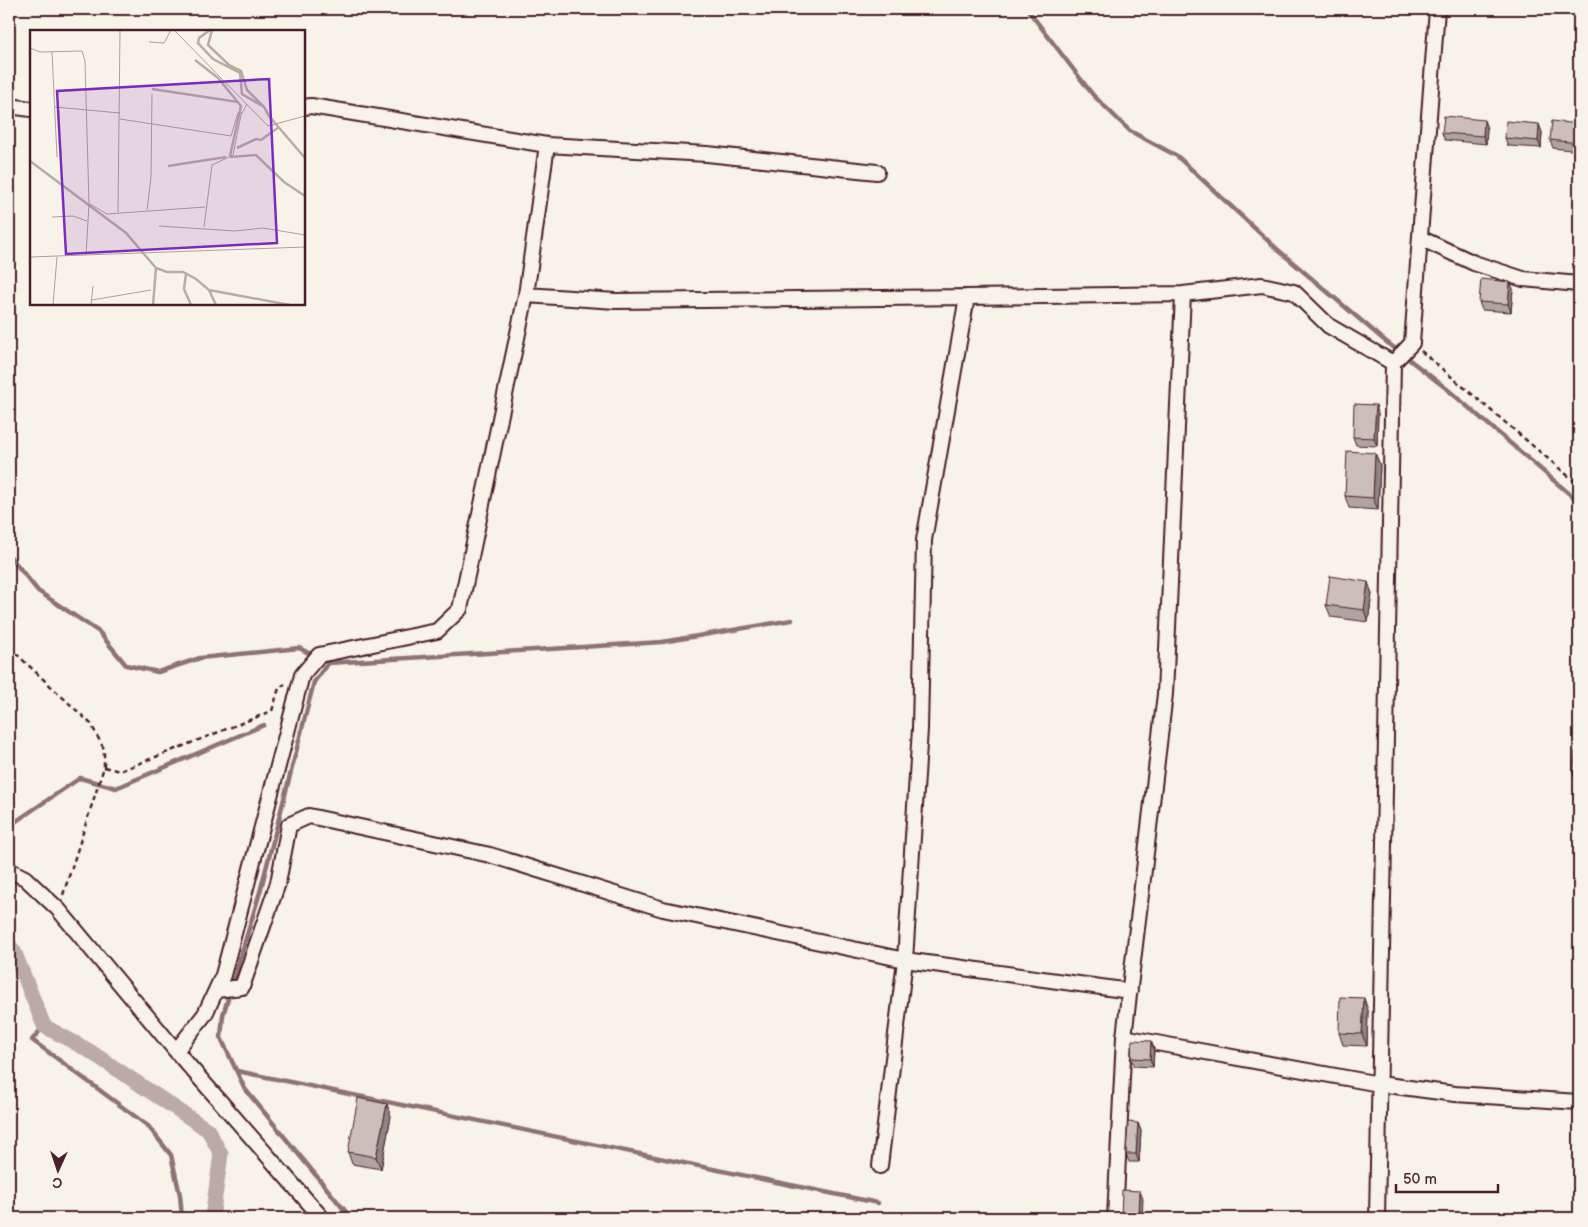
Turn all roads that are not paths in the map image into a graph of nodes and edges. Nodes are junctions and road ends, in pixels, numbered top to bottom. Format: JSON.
{"nodes":[{"id":1,"x":1437,"y":9,"type":"edge"},
{"id":2,"x":9,"y":106,"type":"edge"},
{"id":3,"x":305,"y":106,"type":"edge"},
{"id":4,"x":30,"y":109,"type":"edge"},
{"id":5,"x":547,"y":146,"type":"junction"},
{"id":6,"x":877,"y":172,"type":"dead end"},
{"id":7,"x":1420,"y":238,"type":"junction"},
{"id":8,"x":1579,"y":284,"type":"edge"},
{"id":9,"x":1183,"y":294,"type":"junction"},
{"id":10,"x":526,"y":295,"type":"junction"},
{"id":11,"x":967,"y":297,"type":"junction"},
{"id":12,"x":1393,"y":363,"type":"junction"},
{"id":13,"x":9,"y":870,"type":"edge"},
{"id":14,"x":905,"y":960,"type":"junction"},
{"id":15,"x":216,"y":990,"type":"junction"},
{"id":16,"x":1130,"y":991,"type":"junction"},
{"id":17,"x":1124,"y":1037,"type":"junction"},
{"id":18,"x":176,"y":1051,"type":"junction"},
{"id":19,"x":1380,"y":1084,"type":"junction"},
{"id":20,"x":1579,"y":1102,"type":"edge"},
{"id":21,"x":880,"y":1166,"type":"dead end"},
{"id":22,"x":322,"y":1218,"type":"edge"},
{"id":23,"x":1115,"y":1218,"type":"edge"},
{"id":24,"x":1377,"y":1218,"type":"edge"}],
"edges":[{"from":1,"to":7,"type":"street"},
{"from":2,"to":4,"type":"street"},
{"from":3,"to":5,"type":"street"},
{"from":5,"to":6,"type":"street"},
{"from":5,"to":10,"type":"street"},
{"from":7,"to":8,"type":"street"},
{"from":7,"to":12,"type":"street"},
{"from":9,"to":11,"type":"street"},
{"from":9,"to":12,"type":"street"},
{"from":9,"to":16,"type":"street"},
{"from":10,"to":11,"type":"street"},
{"from":10,"to":15,"type":"street"},
{"from":11,"to":14,"type":"street"},
{"from":12,"to":19,"type":"street"},
{"from":13,"to":18,"type":"street"},
{"from":14,"to":15,"type":"street"},
{"from":14,"to":16,"type":"street"},
{"from":14,"to":21,"type":"street"},
{"from":15,"to":18,"type":"street"},
{"from":16,"to":17,"type":"street"},
{"from":17,"to":19,"type":"street"},
{"from":17,"to":23,"type":"street"},
{"from":18,"to":22,"type":"street"},
{"from":19,"to":20,"type":"street"},
{"from":19,"to":24,"type":"street"}]}
